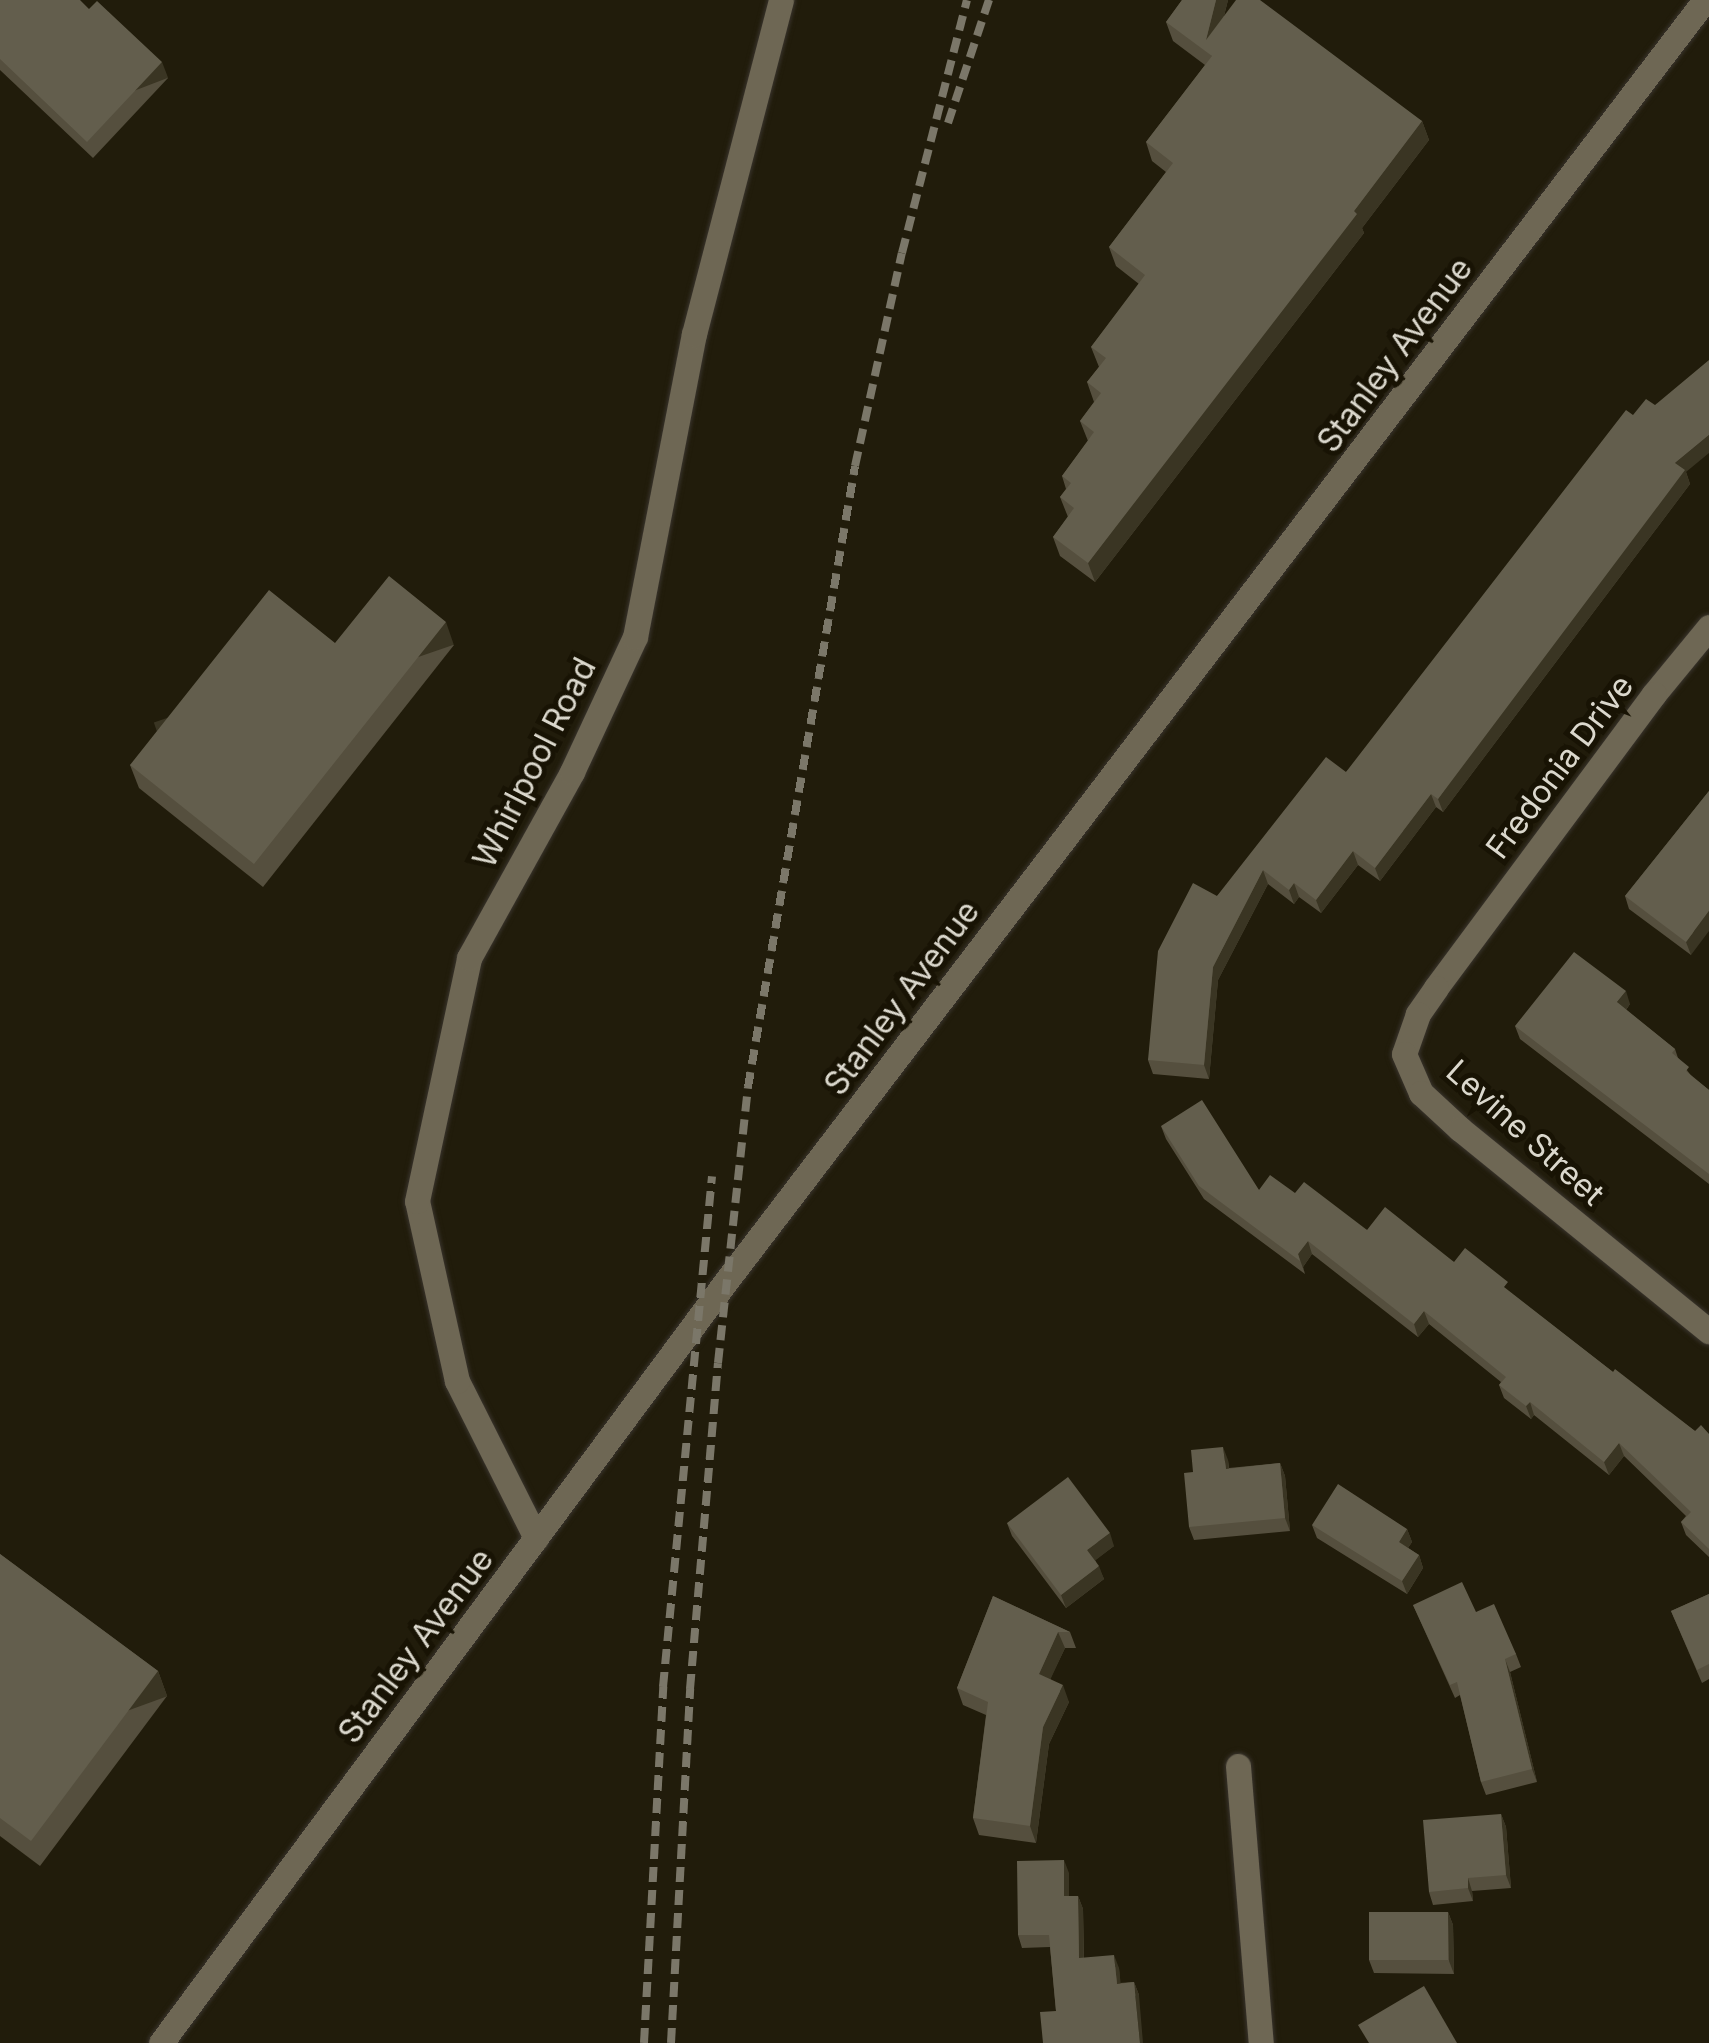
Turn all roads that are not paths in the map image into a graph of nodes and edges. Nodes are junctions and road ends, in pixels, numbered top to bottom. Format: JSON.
{"nodes":[{"id":1,"x":781,"y":0,"type":"edge"},
{"id":2,"x":1705,"y":0,"type":"edge"},
{"id":3,"x":1709,"y":627,"type":"edge"},
{"id":4,"x":1466,"y":948,"type":"joint"},
{"id":5,"x":1709,"y":1331,"type":"edge"},
{"id":6,"x":536,"y":1538,"type":"junction"},
{"id":7,"x":1238,"y":1766,"type":"dead end"},
{"id":8,"x":162,"y":2043,"type":"edge"},
{"id":9,"x":1261,"y":2043,"type":"edge"}],
"edges":[{"from":1,"to":6,"type":"street","name":"Whirlpool Road"},
{"from":2,"to":6,"type":"street","name":"Stanley Avenue"},
{"from":3,"to":4,"type":"street","name":"Fredonia Drive"},
{"from":4,"to":5,"type":"street","name":"Levine Street"},
{"from":6,"to":8,"type":"street","name":"Stanley Avenue"},
{"from":7,"to":9,"type":"street"}]}
